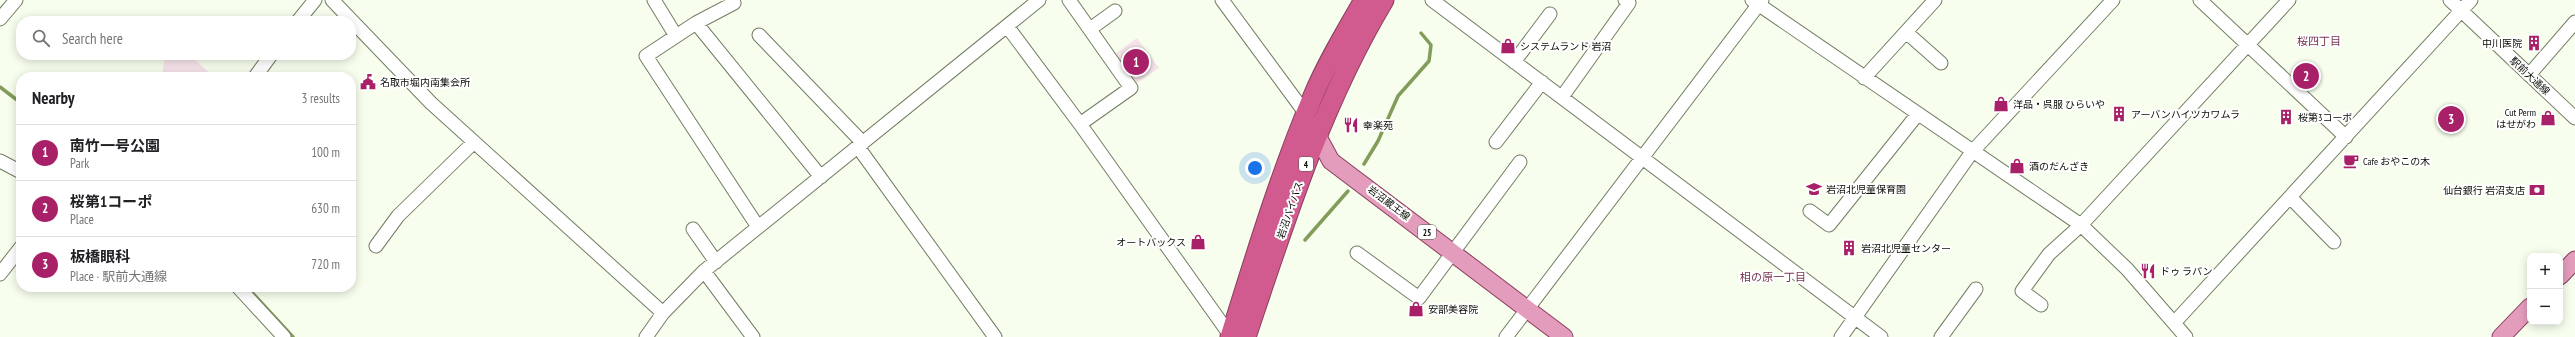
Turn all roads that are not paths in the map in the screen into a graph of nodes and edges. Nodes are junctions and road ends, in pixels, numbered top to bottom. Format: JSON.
{"nodes":[{"id":1,"x":16,"y":0,"type":"edge"},
{"id":2,"x":315,"y":0,"type":"edge"},
{"id":3,"x":332,"y":0,"type":"edge"},
{"id":4,"x":654,"y":0,"type":"edge"},
{"id":5,"x":731,"y":0,"type":"edge"},
{"id":6,"x":1039,"y":0,"type":"edge"},
{"id":7,"x":1069,"y":0,"type":"edge"},
{"id":8,"x":1222,"y":0,"type":"edge"},
{"id":9,"x":1364,"y":0,"type":"edge"},
{"id":10,"x":1384,"y":0,"type":"edge"},
{"id":11,"x":1432,"y":0,"type":"edge"},
{"id":12,"x":1625,"y":0,"type":"edge"},
{"id":13,"x":1935,"y":0,"type":"edge"},
{"id":14,"x":2113,"y":0,"type":"edge"},
{"id":15,"x":2200,"y":0,"type":"edge"},
{"id":16,"x":2289,"y":0,"type":"edge"},
{"id":17,"x":2450,"y":0,"type":"edge"},
{"id":18,"x":2471,"y":0,"type":"edge"},
{"id":19,"x":1757,"y":1,"type":"edge"},
{"id":20,"x":1115,"y":11,"type":"dead end"},
{"id":21,"x":2461,"y":11,"type":"junction"},
{"id":22,"x":1550,"y":14,"type":"dead end"},
{"id":23,"x":302,"y":16,"type":"edge"},
{"id":24,"x":347,"y":16,"type":"edge"},
{"id":25,"x":0,"y":19,"type":"edge"},
{"id":26,"x":696,"y":23,"type":"junction"},
{"id":27,"x":2574,"y":24,"type":"edge"},
{"id":28,"x":356,"y":25,"type":"edge"},
{"id":29,"x":1007,"y":26,"type":"junction"},
{"id":30,"x":1090,"y":29,"type":"junction"},
{"id":31,"x":1906,"y":32,"type":"junction"},
{"id":32,"x":759,"y":35,"type":"dead end"},
{"id":33,"x":676,"y":36,"type":"junction"},
{"id":34,"x":2248,"y":45,"type":"junction"},
{"id":35,"x":267,"y":60,"type":"edge"},
{"id":36,"x":1514,"y":62,"type":"junction"},
{"id":37,"x":1941,"y":63,"type":"dead end"},
{"id":38,"x":259,"y":72,"type":"edge"},
{"id":39,"x":2529,"y":75,"type":"junction"},
{"id":40,"x":1864,"y":78,"type":"junction"},
{"id":41,"x":1542,"y":82,"type":"junction"},
{"id":42,"x":1562,"y":97,"type":"junction"},
{"id":43,"x":1306,"y":114,"type":"junction"},
{"id":44,"x":1917,"y":115,"type":"junction"},
{"id":45,"x":2575,"y":118,"type":"edge"},
{"id":46,"x":1080,"y":124,"type":"junction"},
{"id":47,"x":1316,"y":135,"type":"junction"},
{"id":48,"x":2346,"y":137,"type":"junction"},
{"id":49,"x":474,"y":142,"type":"junction"},
{"id":50,"x":1496,"y":142,"type":"dead end"},
{"id":51,"x":860,"y":145,"type":"junction"},
{"id":52,"x":1972,"y":152,"type":"junction"},
{"id":53,"x":1642,"y":156,"type":"junction"},
{"id":54,"x":0,"y":161,"type":"edge"},
{"id":55,"x":1520,"y":162,"type":"dead end"},
{"id":56,"x":16,"y":169,"type":"edge"},
{"id":57,"x":821,"y":177,"type":"junction"},
{"id":58,"x":2290,"y":197,"type":"junction"},
{"id":59,"x":1810,"y":211,"type":"dead end"},
{"id":60,"x":2081,"y":225,"type":"junction"},
{"id":61,"x":758,"y":227,"type":"junction"},
{"id":62,"x":693,"y":229,"type":"dead end"},
{"id":63,"x":2334,"y":242,"type":"dead end"},
{"id":64,"x":376,"y":246,"type":"dead end"},
{"id":65,"x":1453,"y":252,"type":"junction"},
{"id":66,"x":16,"y":253,"type":"edge"},
{"id":67,"x":1357,"y":253,"type":"dead end"},
{"id":68,"x":2575,"y":260,"type":"edge"},
{"id":69,"x":716,"y":262,"type":"junction"},
{"id":70,"x":704,"y":271,"type":"junction"},
{"id":71,"x":2563,"y":273,"type":"edge"},
{"id":72,"x":0,"y":274,"type":"edge"},
{"id":73,"x":1976,"y":289,"type":"dead end"},
{"id":74,"x":243,"y":292,"type":"edge"},
{"id":75,"x":2041,"y":305,"type":"dead end"},
{"id":76,"x":1527,"y":309,"type":"junction"},
{"id":77,"x":2527,"y":310,"type":"edge"},
{"id":78,"x":663,"y":314,"type":"junction"},
{"id":79,"x":1856,"y":318,"type":"junction"},
{"id":80,"x":2174,"y":323,"type":"junction"},
{"id":81,"x":1235,"y":336,"type":"edge"},
{"id":82,"x":284,"y":337,"type":"edge"},
{"id":83,"x":646,"y":337,"type":"edge"},
{"id":84,"x":753,"y":337,"type":"edge"},
{"id":85,"x":994,"y":337,"type":"edge"},
{"id":86,"x":1506,"y":337,"type":"edge"},
{"id":87,"x":1564,"y":337,"type":"edge"},
{"id":88,"x":1841,"y":337,"type":"edge"},
{"id":89,"x":1881,"y":337,"type":"edge"},
{"id":90,"x":1941,"y":337,"type":"edge"},
{"id":91,"x":2186,"y":337,"type":"edge"},
{"id":92,"x":2501,"y":337,"type":"edge"}],
"edges":[{"from":1,"to":25,"type":"street"},
{"from":2,"to":23,"type":"street"},
{"from":3,"to":24,"type":"street"},
{"from":4,"to":33,"type":"street"},
{"from":5,"to":26,"type":"street"},
{"from":6,"to":29,"type":"street"},
{"from":7,"to":30,"type":"street"},
{"from":8,"to":43,"type":"street"},
{"from":9,"to":43,"type":"highway","name":"岩沼バイパス","number":"4"},
{"from":10,"to":47,"type":"highway","name":"岩沼バイパス","number":"4"},
{"from":11,"to":36,"type":"street"},
{"from":12,"to":42,"type":"street"},
{"from":13,"to":31,"type":"street"},
{"from":14,"to":52,"type":"street"},
{"from":15,"to":34,"type":"street"},
{"from":16,"to":34,"type":"street"},
{"from":17,"to":21,"type":"street","name":"駅前大通線"},
{"from":18,"to":21,"type":"street"},
{"from":19,"to":40,"type":"street"},
{"from":19,"to":53,"type":"street"},
{"from":20,"to":30,"type":"street"},
{"from":21,"to":39,"type":"street","name":"駅前大通線"},
{"from":21,"to":48,"type":"street"},
{"from":22,"to":36,"type":"street"},
{"from":26,"to":33,"type":"street"},
{"from":26,"to":57,"type":"street"},
{"from":27,"to":39,"type":"street"},
{"from":28,"to":49,"type":"street"},
{"from":29,"to":46,"type":"street"},
{"from":29,"to":51,"type":"street"},
{"from":30,"to":46,"type":"street"},
{"from":31,"to":37,"type":"street"},
{"from":31,"to":40,"type":"street"},
{"from":32,"to":51,"type":"street"},
{"from":33,"to":61,"type":"street"},
{"from":34,"to":48,"type":"street"},
{"from":34,"to":60,"type":"street"},
{"from":35,"to":38,"type":"street"},
{"from":36,"to":41,"type":"street"},
{"from":39,"to":45,"type":"street","name":"駅前大通線"},
{"from":40,"to":44,"type":"street"},
{"from":41,"to":42,"type":"street"},
{"from":41,"to":50,"type":"street"},
{"from":42,"to":53,"type":"street"},
{"from":43,"to":47,"type":"main road","name":"岩沼蔵王線","number":"25"},
{"from":43,"to":81,"type":"highway","name":"岩沼バイパス","number":"4"},
{"from":44,"to":52,"type":"street"},
{"from":44,"to":59,"type":"street"},
{"from":46,"to":81,"type":"street"},
{"from":47,"to":65,"type":"main road","name":"岩沼蔵王線","number":"25"},
{"from":47,"to":81,"type":"highway","name":"岩沼バイパス","number":"4"},
{"from":48,"to":58,"type":"street"},
{"from":49,"to":64,"type":"street"},
{"from":49,"to":78,"type":"street"},
{"from":51,"to":57,"type":"street"},
{"from":51,"to":85,"type":"street"},
{"from":52,"to":60,"type":"street"},
{"from":52,"to":79,"type":"street"},
{"from":53,"to":76,"type":"street"},
{"from":53,"to":79,"type":"street"},
{"from":54,"to":56,"type":"street"},
{"from":55,"to":65,"type":"street"},
{"from":57,"to":61,"type":"street"},
{"from":58,"to":63,"type":"street"},
{"from":58,"to":80,"type":"street"},
{"from":60,"to":75,"type":"street"},
{"from":60,"to":80,"type":"street"},
{"from":61,"to":69,"type":"street"},
{"from":62,"to":69,"type":"street"},
{"from":65,"to":67,"type":"street"},
{"from":65,"to":76,"type":"main road","name":"岩沼蔵王線","number":"25"},
{"from":66,"to":72,"type":"street"},
{"from":68,"to":71,"type":"main road"},
{"from":69,"to":70,"type":"street"},
{"from":70,"to":78,"type":"street"},
{"from":70,"to":84,"type":"street"},
{"from":73,"to":90,"type":"street"},
{"from":74,"to":82,"type":"street"},
{"from":76,"to":86,"type":"street"},
{"from":76,"to":87,"type":"main road","name":"岩沼蔵王線","number":"25"},
{"from":77,"to":92,"type":"main road"},
{"from":78,"to":83,"type":"street"},
{"from":79,"to":88,"type":"street"},
{"from":79,"to":89,"type":"street"},
{"from":80,"to":91,"type":"street"}]}
